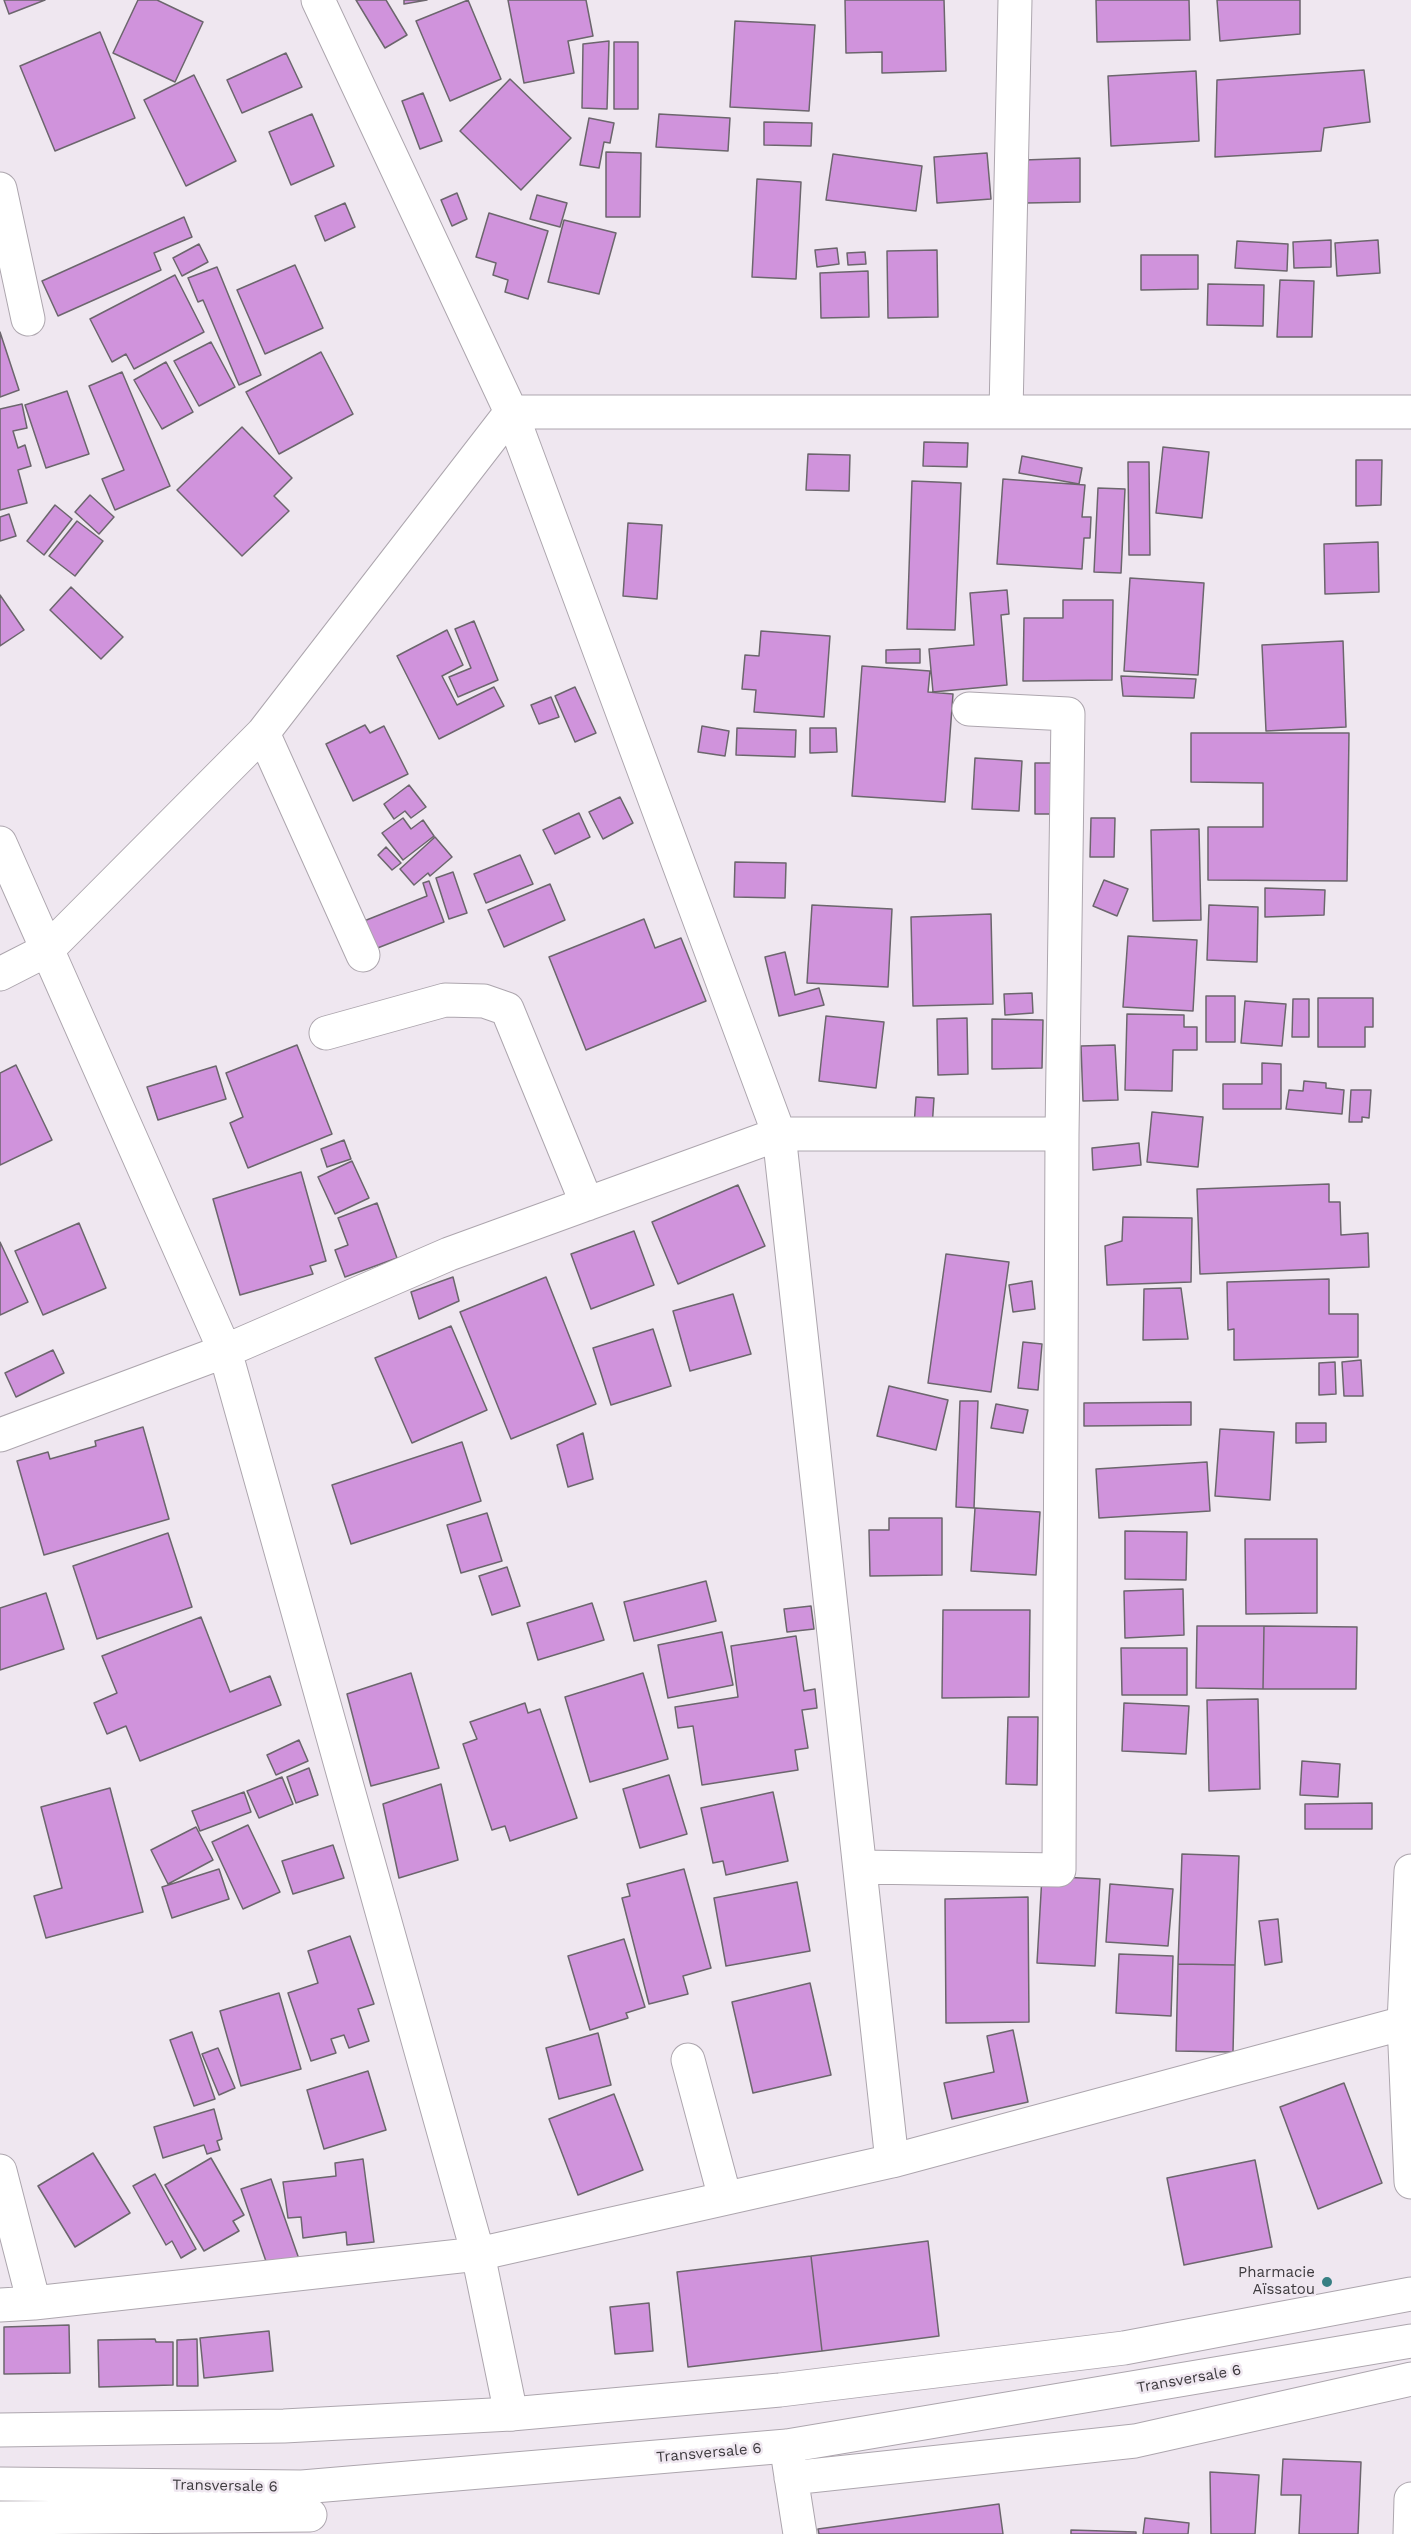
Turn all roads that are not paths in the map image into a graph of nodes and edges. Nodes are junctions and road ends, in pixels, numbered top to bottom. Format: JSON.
{"nodes":[{"id":1,"x":318,"y":0,"type":"edge"},
{"id":2,"x":1015,"y":0,"type":"edge"},
{"id":3,"x":0,"y":189,"type":"edge"},
{"id":4,"x":28,"y":319,"type":"dead end"},
{"id":5,"x":511,"y":412,"type":"junction"},
{"id":6,"x":1006,"y":412,"type":"junction"},
{"id":7,"x":1411,"y":412,"type":"edge"},
{"id":8,"x":969,"y":710,"type":"dead end"},
{"id":9,"x":263,"y":734,"type":"junction"},
{"id":10,"x":0,"y":843,"type":"edge"},
{"id":11,"x":47,"y":950,"type":"junction"},
{"id":12,"x":363,"y":955,"type":"dead end"},
{"id":13,"x":0,"y":974,"type":"edge"},
{"id":14,"x":326,"y":1033,"type":"dead end"},
{"id":15,"x":779,"y":1134,"type":"junction"},
{"id":16,"x":1062,"y":1134,"type":"junction"},
{"id":17,"x":587,"y":1204,"type":"junction"},
{"id":18,"x":225,"y":1351,"type":"junction"},
{"id":19,"x":0,"y":1435,"type":"edge"},
{"id":20,"x":860,"y":1867,"type":"junction"},
{"id":21,"x":1411,"y":1871,"type":"edge"},
{"id":22,"x":1404,"y":2023,"type":"junction"},
{"id":23,"x":688,"y":2060,"type":"dead end"},
{"id":24,"x":892,"y":2161,"type":"junction"},
{"id":25,"x":0,"y":2171,"type":"edge"},
{"id":26,"x":1411,"y":2182,"type":"edge"},
{"id":27,"x":725,"y":2198,"type":"junction"},
{"id":28,"x":478,"y":2254,"type":"junction"},
{"id":29,"x":1411,"y":2294,"type":"edge"},
{"id":30,"x":34,"y":2303,"type":"junction"},
{"id":31,"x":0,"y":2304,"type":"edge"},
{"id":32,"x":1411,"y":2341,"type":"edge"},
{"id":33,"x":1411,"y":2379,"type":"edge"},
{"id":34,"x":511,"y":2414,"type":"junction"},
{"id":35,"x":0,"y":2430,"type":"edge"},
{"id":36,"x":787,"y":2446,"type":"junction"},
{"id":37,"x":791,"y":2478,"type":"junction"},
{"id":38,"x":0,"y":2484,"type":"edge"},
{"id":39,"x":1411,"y":2499,"type":"edge"},
{"id":40,"x":309,"y":2512,"type":"edge"},
{"id":41,"x":0,"y":2518,"type":"edge"},
{"id":42,"x":800,"y":2534,"type":"edge"},
{"id":43,"x":1410,"y":2534,"type":"edge"}],
"edges":[{"from":1,"to":5,"type":"street"},
{"from":2,"to":6,"type":"street"},
{"from":3,"to":4,"type":"street"},
{"from":5,"to":6,"type":"street"},
{"from":5,"to":9,"type":"street"},
{"from":5,"to":15,"type":"street"},
{"from":6,"to":7,"type":"street"},
{"from":8,"to":16,"type":"street"},
{"from":9,"to":11,"type":"street"},
{"from":9,"to":12,"type":"street"},
{"from":10,"to":11,"type":"street"},
{"from":11,"to":13,"type":"street"},
{"from":11,"to":18,"type":"street"},
{"from":14,"to":17,"type":"street"},
{"from":15,"to":16,"type":"street"},
{"from":15,"to":17,"type":"street"},
{"from":15,"to":20,"type":"street"},
{"from":16,"to":20,"type":"street"},
{"from":17,"to":18,"type":"street"},
{"from":18,"to":19,"type":"street"},
{"from":18,"to":28,"type":"street"},
{"from":20,"to":24,"type":"street"},
{"from":21,"to":22,"type":"street"},
{"from":22,"to":24,"type":"street"},
{"from":22,"to":26,"type":"street"},
{"from":23,"to":27,"type":"street"},
{"from":24,"to":27,"type":"street"},
{"from":25,"to":30,"type":"street"},
{"from":27,"to":28,"type":"street"},
{"from":28,"to":30,"type":"street"},
{"from":28,"to":34,"type":"street"},
{"from":29,"to":34,"type":"street"},
{"from":30,"to":31,"type":"street"},
{"from":32,"to":36,"type":"street","name":"Transversale 6"},
{"from":33,"to":37,"type":"street"},
{"from":34,"to":35,"type":"street"},
{"from":36,"to":37,"type":"street"},
{"from":36,"to":40,"type":"street","name":"Transversale 6"},
{"from":37,"to":42,"type":"street"},
{"from":38,"to":40,"type":"street","name":"Transversale 6"},
{"from":39,"to":43,"type":"street"},
{"from":40,"to":41,"type":"street"}]}
